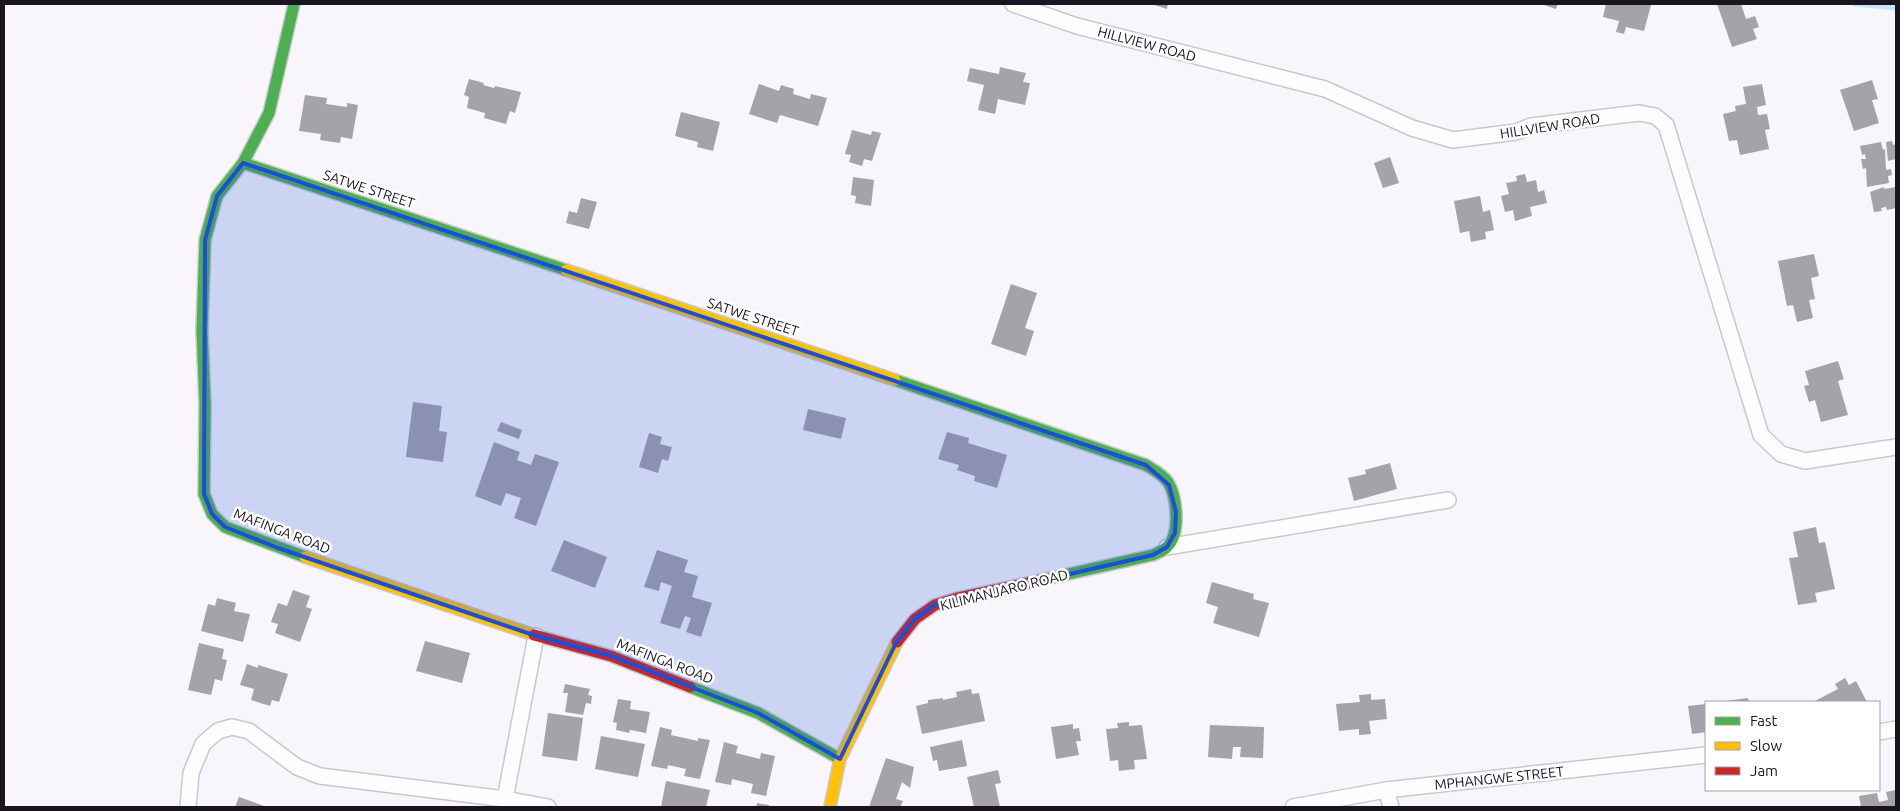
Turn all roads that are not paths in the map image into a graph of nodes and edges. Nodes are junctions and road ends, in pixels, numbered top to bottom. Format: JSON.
{"nodes":[{"id":1,"x":294,"y":4,"type":"edge"},
{"id":2,"x":1013,"y":4,"type":"edge"},
{"id":3,"x":243,"y":163,"type":"junction"},
{"id":4,"x":1896,"y":447,"type":"edge"},
{"id":5,"x":1448,"y":500,"type":"dead end"},
{"id":6,"x":1167,"y":547,"type":"junction"},
{"id":7,"x":536,"y":636,"type":"junction"},
{"id":8,"x":1896,"y":729,"type":"edge"},
{"id":9,"x":1880,"y":732,"type":"edge"},
{"id":10,"x":1705,"y":755,"type":"edge"},
{"id":11,"x":840,"y":759,"type":"junction"},
{"id":12,"x":1386,"y":790,"type":"junction"},
{"id":13,"x":505,"y":799,"type":"junction"},
{"id":14,"x":188,"y":807,"type":"edge"},
{"id":15,"x":548,"y":807,"type":"edge"},
{"id":16,"x":830,"y":807,"type":"edge"},
{"id":17,"x":1293,"y":807,"type":"edge"},
{"id":18,"x":1391,"y":807,"type":"edge"}],
"edges":[{"from":1,"to":3,"type":"street","name":"MAFINGA ROAD"},
{"from":2,"to":4,"type":"street","name":"HILLVIEW ROAD"},
{"from":3,"to":6,"type":"street","name":"SATWE STREET"},
{"from":3,"to":7,"type":"street","name":"MAFINGA ROAD"},
{"from":5,"to":6,"type":"street"},
{"from":6,"to":11,"type":"street","name":"KILIMANJARO ROAD"},
{"from":7,"to":11,"type":"street","name":"MAFINGA ROAD"},
{"from":7,"to":13,"type":"street"},
{"from":8,"to":9,"type":"street"},
{"from":10,"to":12,"type":"street","name":"MPHANGWE STREET"},
{"from":11,"to":16,"type":"street","name":"KILIMANJARO ROAD"},
{"from":12,"to":17,"type":"street","name":"MPHANGWE STREET"},
{"from":12,"to":18,"type":"street"},
{"from":13,"to":14,"type":"street"},
{"from":13,"to":15,"type":"street"}]}
